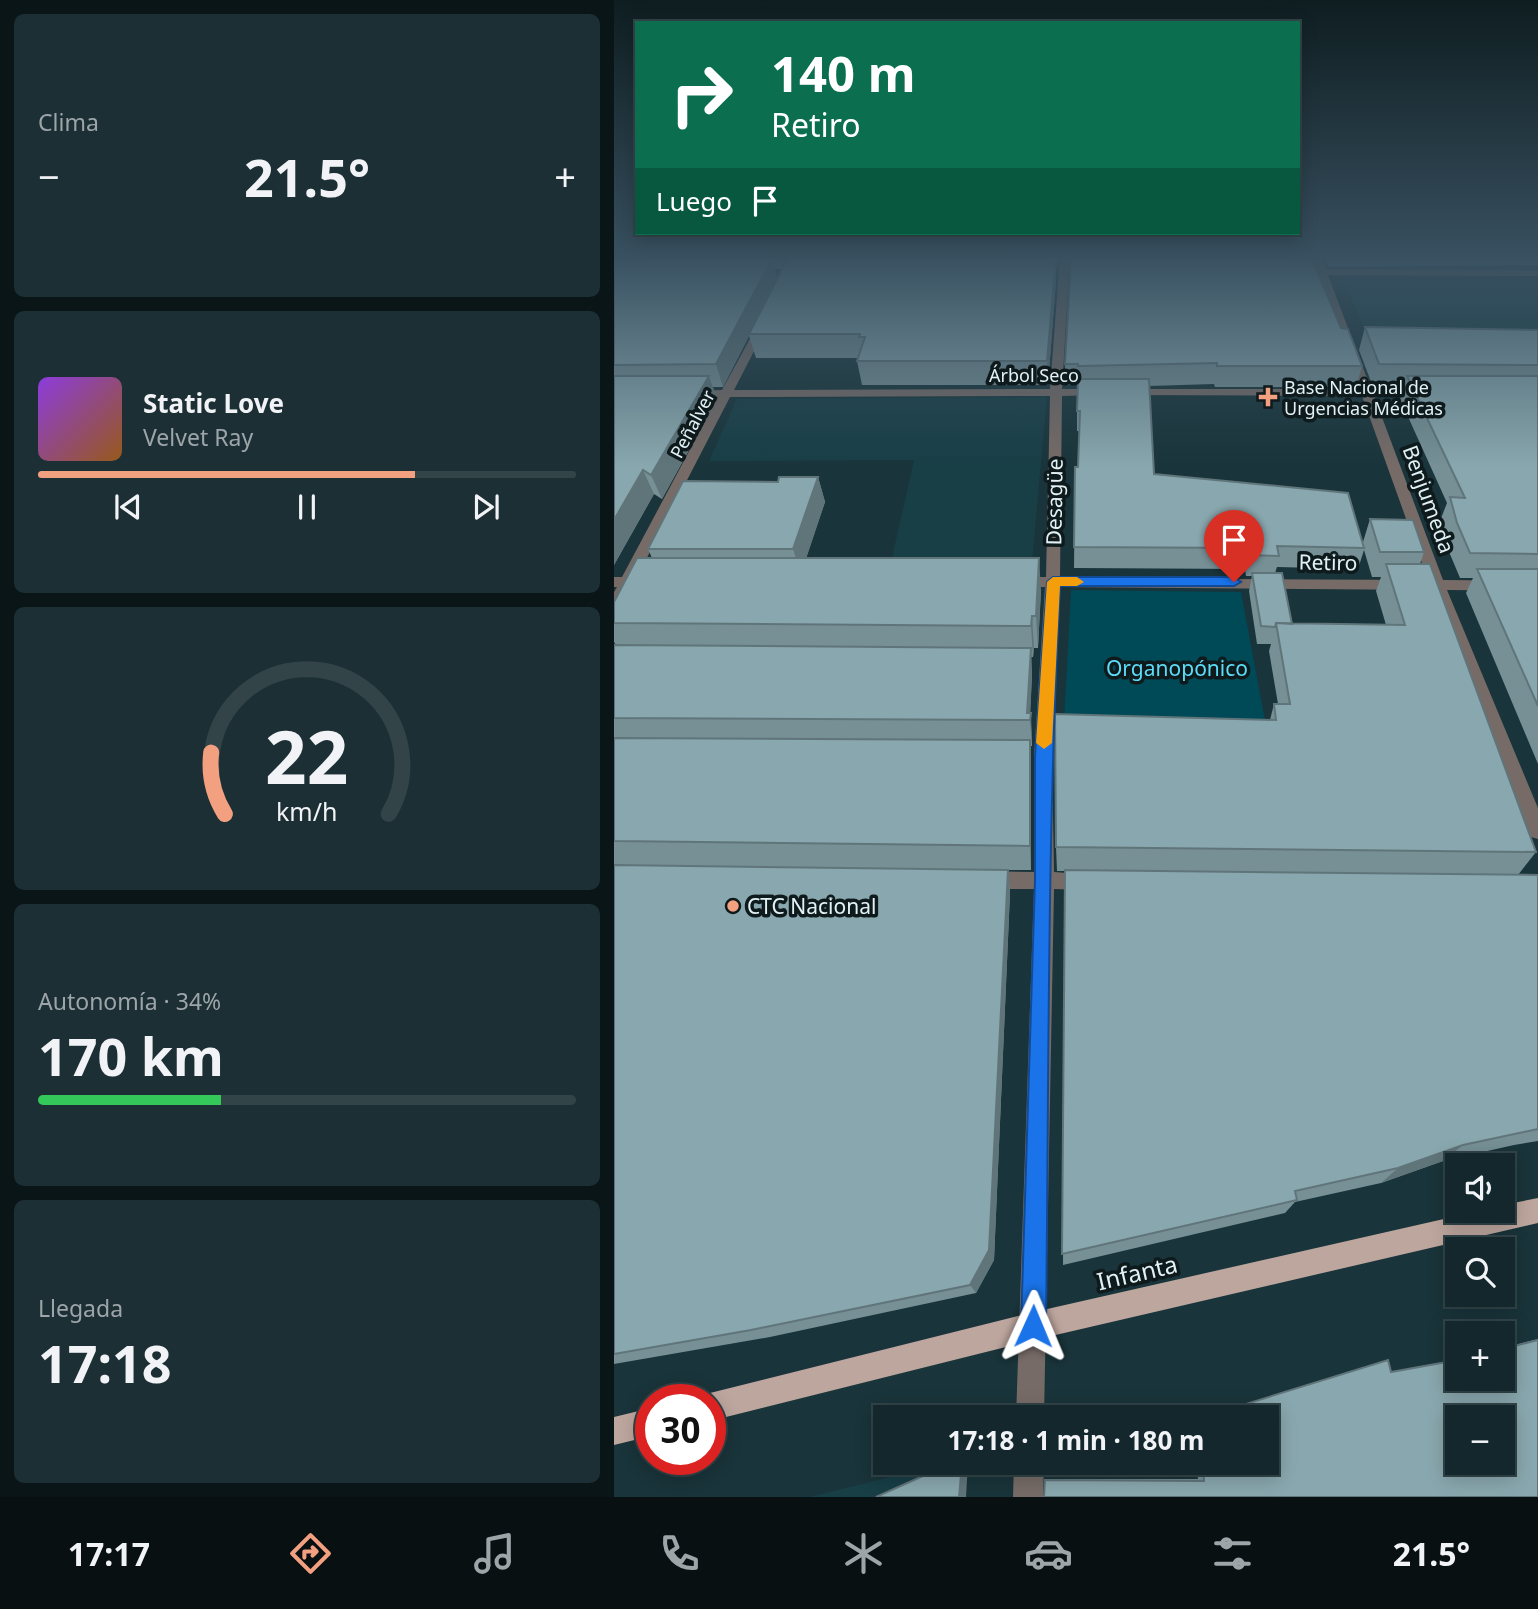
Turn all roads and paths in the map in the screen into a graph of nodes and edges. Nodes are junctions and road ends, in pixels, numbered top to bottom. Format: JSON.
{"nodes":[{"id":1,"x":762,"y":327,"type":"edge"},
{"id":2,"x":1060,"y":327,"type":"edge"},
{"id":3,"x":1343,"y":327,"type":"edge"},
{"id":4,"x":1056,"y":392,"type":"junction"},
{"id":5,"x":1369,"y":393,"type":"junction"},
{"id":6,"x":1434,"y":393,"type":"edge"},
{"id":7,"x":677,"y":394,"type":"edge"},
{"id":8,"x":728,"y":395,"type":"junction"},
{"id":9,"x":620,"y":582,"type":"edge"},
{"id":10,"x":668,"y":582,"type":"edge"},
{"id":11,"x":998,"y":582,"type":"edge"},
{"id":12,"x":1053,"y":582,"type":"junction"},
{"id":13,"x":1437,"y":585,"type":"junction"},
{"id":14,"x":1538,"y":586,"type":"edge"},
{"id":15,"x":614,"y":606,"type":"edge"},
{"id":16,"x":1538,"y":831,"type":"edge"},
{"id":17,"x":960,"y":880,"type":"edge"},
{"id":18,"x":1043,"y":880,"type":"junction"},
{"id":19,"x":1112,"y":881,"type":"edge"},
{"id":20,"x":1538,"y":1210,"type":"edge"},
{"id":21,"x":1033,"y":1326,"type":"junction"},
{"id":22,"x":726,"y":1403,"type":"edge"},
{"id":23,"x":1030,"y":1405,"type":"edge"},
{"id":24,"x":635,"y":1426,"type":"edge"},
{"id":25,"x":614,"y":1432,"type":"edge"},
{"id":26,"x":1029,"y":1475,"type":"edge"},
{"id":27,"x":1028,"y":1497,"type":"edge"}],
"edges":[{"from":1,"to":8,"type":"street","name":"Peñalver"},
{"from":2,"to":4,"type":"street","name":"Desagüe"},
{"from":3,"to":5,"type":"street","name":"Benjumeda"},
{"from":4,"to":5,"type":"street","name":"Árbol Seco"},
{"from":4,"to":8,"type":"street","name":"Árbol Seco"},
{"from":4,"to":12,"type":"street","name":"Desagüe"},
{"from":5,"to":6,"type":"street","name":"Árbol Seco"},
{"from":5,"to":13,"type":"street","name":"Benjumeda"},
{"from":7,"to":8,"type":"street","name":"Árbol Seco"},
{"from":8,"to":9,"type":"street","name":"Peñalver"},
{"from":9,"to":10,"type":"street"},
{"from":9,"to":15,"type":"street","name":"Peñalver"},
{"from":11,"to":12,"type":"street","name":"Retiro"},
{"from":12,"to":13,"type":"street","name":"Retiro"},
{"from":12,"to":18,"type":"street","name":"Desagüe"},
{"from":13,"to":14,"type":"street","name":"Retiro"},
{"from":13,"to":16,"type":"street","name":"Benjumeda"},
{"from":17,"to":18,"type":"street"},
{"from":18,"to":19,"type":"street"},
{"from":18,"to":21,"type":"street","name":"Desagüe"},
{"from":20,"to":21,"type":"main road","name":"Infanta"},
{"from":21,"to":22,"type":"main road","name":"Infanta"},
{"from":21,"to":23,"type":"street","name":"Desagüe"},
{"from":24,"to":25,"type":"main road"},
{"from":26,"to":27,"type":"street"}]}
